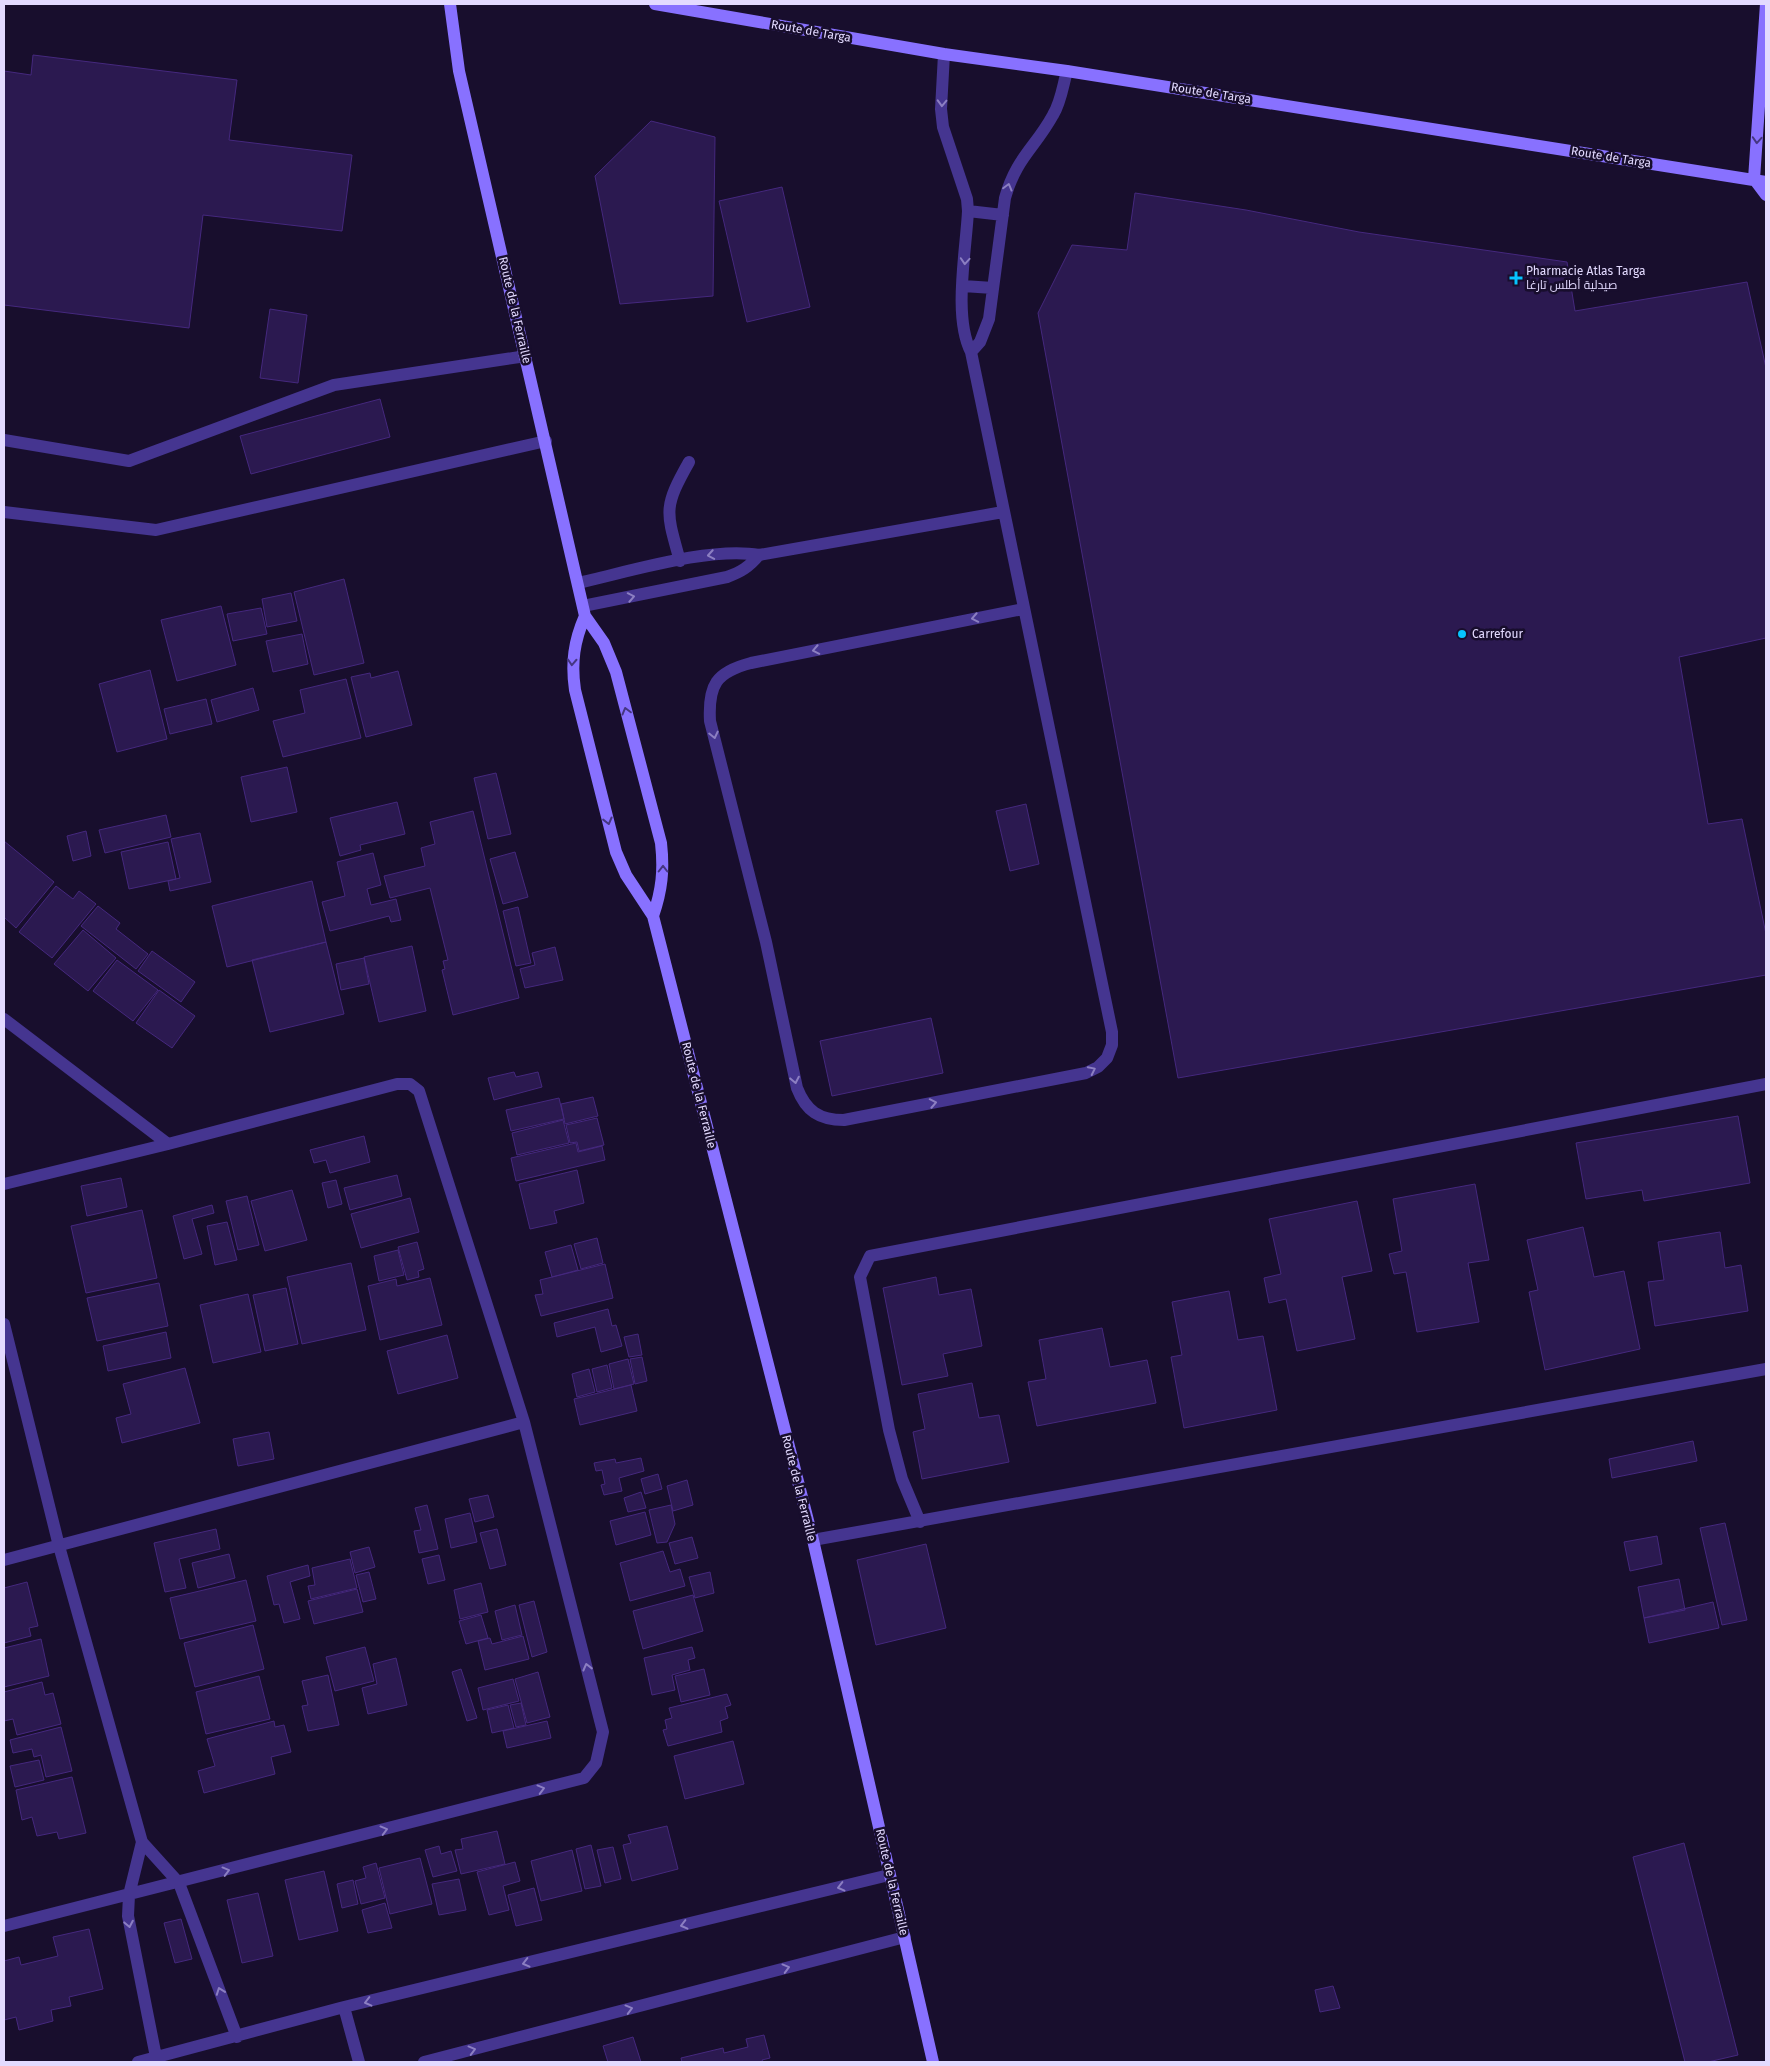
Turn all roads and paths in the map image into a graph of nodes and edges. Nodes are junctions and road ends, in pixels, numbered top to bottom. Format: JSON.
{"nodes":[{"id":1,"x":450,"y":4,"type":"edge"},
{"id":2,"x":655,"y":4,"type":"edge"},
{"id":3,"x":1766,"y":4,"type":"edge"},
{"id":4,"x":944,"y":54,"type":"junction"},
{"id":5,"x":1066,"y":70,"type":"junction"},
{"id":6,"x":1760,"y":181,"type":"edge"},
{"id":7,"x":1766,"y":195,"type":"edge"},
{"id":8,"x":968,"y":211,"type":"junction"},
{"id":9,"x":1003,"y":215,"type":"junction"},
{"id":10,"x":963,"y":286,"type":"junction"},
{"id":11,"x":993,"y":288,"type":"junction"},
{"id":12,"x":971,"y":352,"type":"junction"},
{"id":13,"x":526,"y":356,"type":"junction"},
{"id":14,"x":4,"y":440,"type":"edge"},
{"id":15,"x":546,"y":440,"type":"junction"},
{"id":16,"x":689,"y":462,"type":"dead end"},
{"id":17,"x":4,"y":512,"type":"edge"},
{"id":18,"x":1003,"y":512,"type":"junction"},
{"id":19,"x":759,"y":555,"type":"junction"},
{"id":20,"x":680,"y":561,"type":"junction"},
{"id":21,"x":578,"y":583,"type":"junction"},
{"id":22,"x":1023,"y":609,"type":"junction"},
{"id":23,"x":584,"y":611,"type":"junction"},
{"id":24,"x":653,"y":916,"type":"junction"},
{"id":25,"x":4,"y":1019,"type":"edge"},
{"id":26,"x":1766,"y":1084,"type":"edge"},
{"id":27,"x":168,"y":1144,"type":"junction"},
{"id":28,"x":4,"y":1184,"type":"edge"},
{"id":29,"x":4,"y":1324,"type":"edge"},
{"id":30,"x":1766,"y":1369,"type":"edge"},
{"id":31,"x":524,"y":1422,"type":"junction"},
{"id":32,"x":920,"y":1522,"type":"junction"},
{"id":33,"x":813,"y":1540,"type":"junction"},
{"id":34,"x":59,"y":1546,"type":"junction"},
{"id":35,"x":4,"y":1560,"type":"edge"},
{"id":36,"x":142,"y":1842,"type":"junction"},
{"id":37,"x":889,"y":1875,"type":"junction"},
{"id":38,"x":179,"y":1883,"type":"junction"},
{"id":39,"x":128,"y":1895,"type":"junction"},
{"id":40,"x":4,"y":1926,"type":"edge"},
{"id":41,"x":905,"y":1938,"type":"junction"},
{"id":42,"x":344,"y":2007,"type":"junction"},
{"id":43,"x":237,"y":2037,"type":"junction"},
{"id":44,"x":156,"y":2057,"type":"junction"},
{"id":45,"x":138,"y":2062,"type":"edge"},
{"id":46,"x":359,"y":2062,"type":"edge"},
{"id":47,"x":424,"y":2062,"type":"edge"},
{"id":48,"x":933,"y":2062,"type":"edge"}],
"edges":[{"from":1,"to":13,"type":"street","name":"Route de la Ferraille"},
{"from":2,"to":4,"type":"street","name":"Route de Targa"},
{"from":3,"to":6,"type":"street","one_way":true},
{"from":4,"to":5,"type":"street","name":"Route de Targa"},
{"from":4,"to":8,"type":"street","one_way":true},
{"from":5,"to":6,"type":"street","name":"Route de Targa"},
{"from":9,"to":5,"type":"street","one_way":true},
{"from":6,"to":7,"type":"street"},
{"from":8,"to":9,"type":"street"},
{"from":8,"to":10,"type":"street","one_way":true},
{"from":9,"to":11,"type":"street"},
{"from":10,"to":11,"type":"street"},
{"from":10,"to":12,"type":"street"},
{"from":11,"to":12,"type":"street"},
{"from":12,"to":18,"type":"street"},
{"from":13,"to":14,"type":"street"},
{"from":13,"to":15,"type":"street","name":"Route de la Ferraille"},
{"from":15,"to":17,"type":"street"},
{"from":15,"to":21,"type":"street","name":"Route de la Ferraille"},
{"from":16,"to":20,"type":"street"},
{"from":18,"to":19,"type":"street"},
{"from":18,"to":22,"type":"street"},
{"from":19,"to":20,"type":"street","one_way":true},
{"from":23,"to":19,"type":"street","one_way":true},
{"from":20,"to":21,"type":"street"},
{"from":21,"to":23,"type":"street","name":"Route de la Ferraille"},
{"from":22,"to":22,"type":"street","one_way":true},
{"from":24,"to":23,"type":"street","name":"Route de la Ferraille","one_way":true},
{"from":23,"to":24,"type":"street","name":"Route de la Ferraille","one_way":true},
{"from":24,"to":33,"type":"street","name":"Route de la Ferraille"},
{"from":25,"to":27,"type":"street"},
{"from":26,"to":32,"type":"street"},
{"from":27,"to":28,"type":"street"},
{"from":27,"to":31,"type":"street"},
{"from":29,"to":34,"type":"street"},
{"from":30,"to":32,"type":"street"},
{"from":31,"to":34,"type":"street"},
{"from":38,"to":31,"type":"street","one_way":true},
{"from":32,"to":33,"type":"street"},
{"from":33,"to":37,"type":"street","name":"Route de la Ferraille"},
{"from":34,"to":35,"type":"street"},
{"from":34,"to":36,"type":"street"},
{"from":36,"to":38,"type":"street"},
{"from":36,"to":39,"type":"street"},
{"from":37,"to":41,"type":"street","name":"Route de la Ferraille"},
{"from":37,"to":42,"type":"street","one_way":true},
{"from":38,"to":39,"type":"street"},
{"from":43,"to":38,"type":"street","one_way":true},
{"from":39,"to":40,"type":"street"},
{"from":39,"to":44,"type":"street","one_way":true},
{"from":47,"to":41,"type":"street","one_way":true},
{"from":41,"to":48,"type":"street","name":"Route de la Ferraille"},
{"from":42,"to":43,"type":"street"},
{"from":42,"to":46,"type":"street"},
{"from":43,"to":44,"type":"street"},
{"from":44,"to":45,"type":"street"}]}
